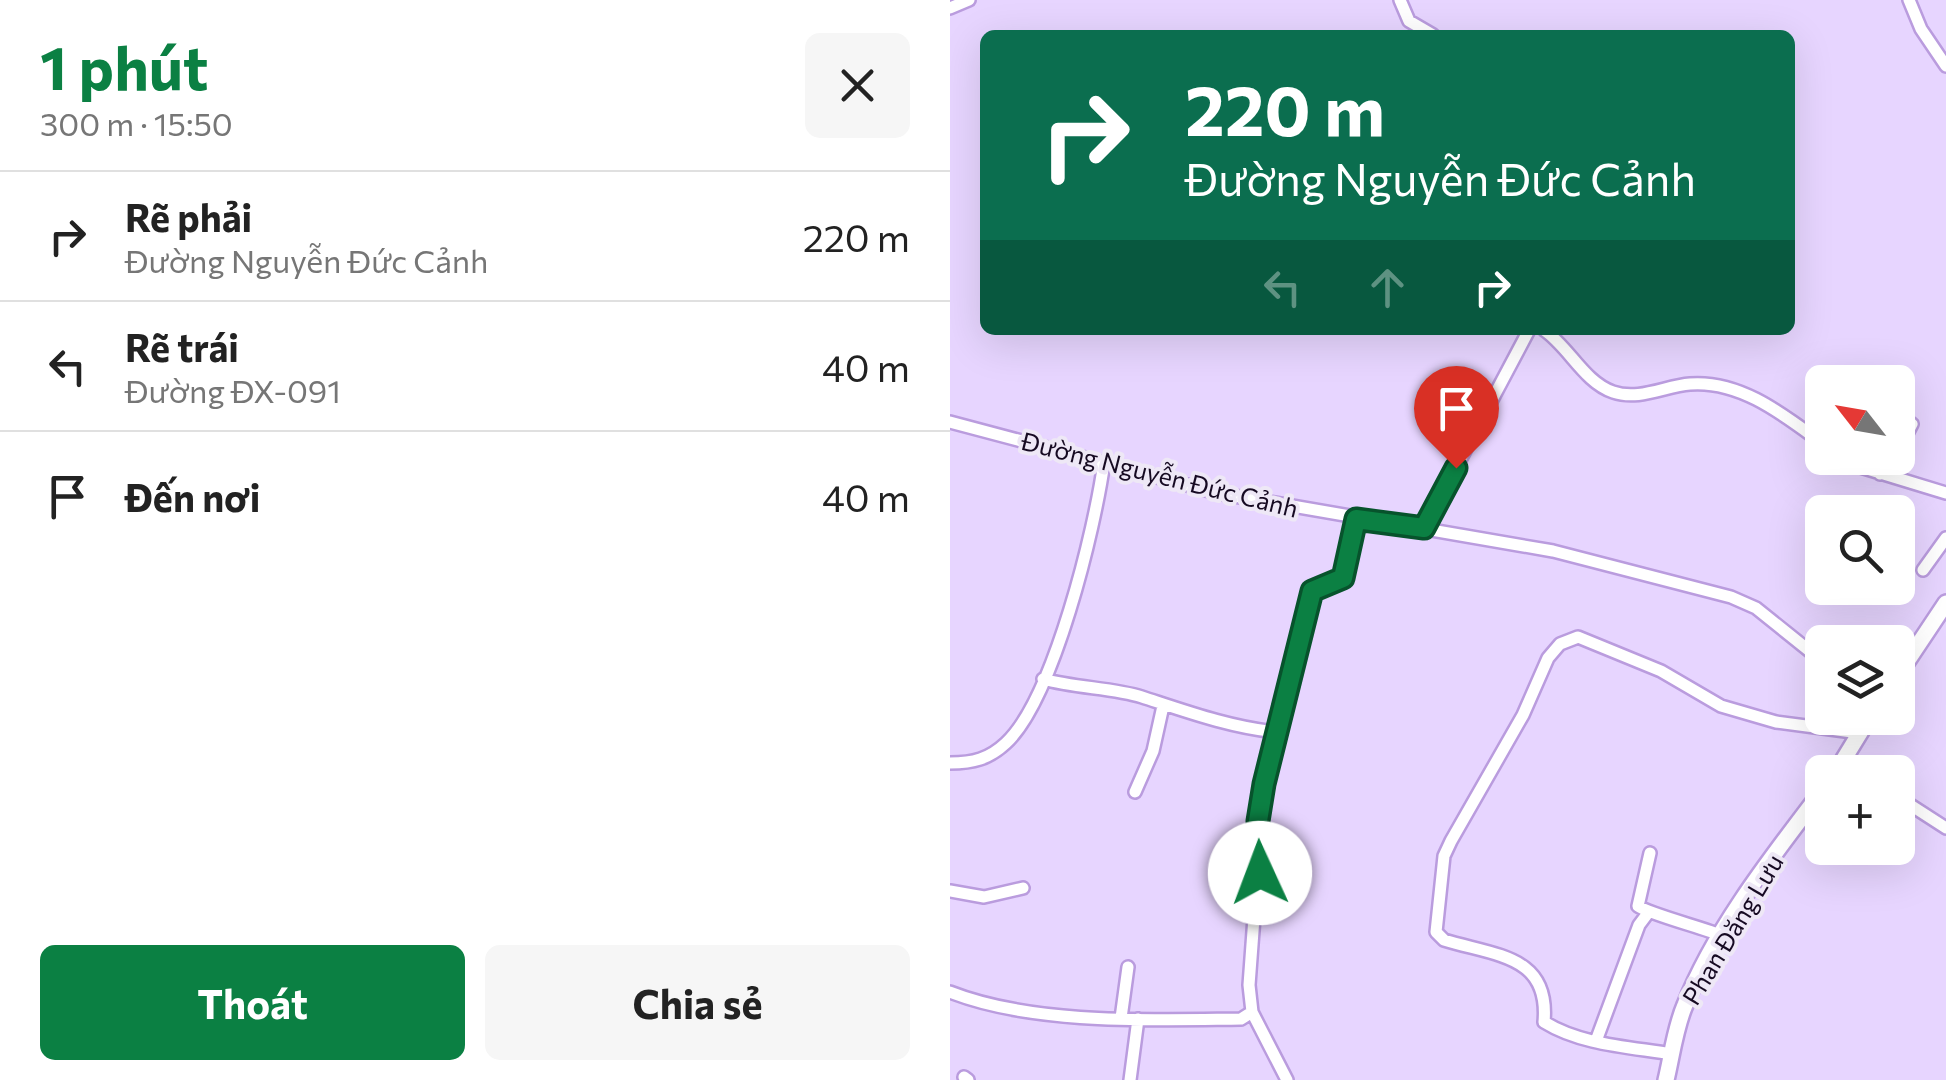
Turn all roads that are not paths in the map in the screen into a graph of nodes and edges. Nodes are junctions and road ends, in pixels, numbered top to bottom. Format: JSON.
{"nodes":[{"id":1,"x":969,"y":0,"type":"edge"},
{"id":2,"x":1400,"y":0,"type":"edge"},
{"id":3,"x":1910,"y":0,"type":"edge"},
{"id":4,"x":950,"y":8,"type":"edge"},
{"id":5,"x":1425,"y":30,"type":"edge"},
{"id":6,"x":1946,"y":66,"type":"edge"},
{"id":7,"x":1526,"y":335,"type":"edge"},
{"id":8,"x":1549,"y":335,"type":"edge"},
{"id":9,"x":950,"y":422,"type":"edge"},
{"id":10,"x":1805,"y":429,"type":"edge"},
{"id":11,"x":1104,"y":462,"type":"junction"},
{"id":12,"x":1883,"y":475,"type":"edge"},
{"id":13,"x":1946,"y":494,"type":"edge"},
{"id":14,"x":1356,"y":519,"type":"junction"},
{"id":15,"x":1424,"y":528,"type":"junction"},
{"id":16,"x":1946,"y":538,"type":"edge"},
{"id":17,"x":1923,"y":570,"type":"dead end"},
{"id":18,"x":1946,"y":604,"type":"edge"},
{"id":19,"x":1805,"y":647,"type":"edge"},
{"id":20,"x":1915,"y":650,"type":"edge"},
{"id":21,"x":1043,"y":679,"type":"junction"},
{"id":22,"x":1163,"y":706,"type":"junction"},
{"id":23,"x":1805,"y":726,"type":"edge"},
{"id":24,"x":1278,"y":732,"type":"junction"},
{"id":25,"x":950,"y":762,"type":"edge"},
{"id":26,"x":1135,"y":792,"type":"dead end"},
{"id":27,"x":1915,"y":807,"type":"edge"},
{"id":28,"x":1805,"y":814,"type":"edge"},
{"id":29,"x":1946,"y":828,"type":"edge"},
{"id":30,"x":1650,"y":853,"type":"dead end"},
{"id":31,"x":1260,"y":855,"type":"junction"},
{"id":32,"x":1228,"y":858,"type":"dead end"},
{"id":33,"x":1023,"y":888,"type":"dead end"},
{"id":34,"x":950,"y":891,"type":"edge"},
{"id":35,"x":1648,"y":913,"type":"junction"},
{"id":36,"x":1723,"y":936,"type":"junction"},
{"id":37,"x":1128,"y":967,"type":"dead end"},
{"id":38,"x":950,"y":992,"type":"edge"},
{"id":39,"x":1252,"y":1012,"type":"junction"},
{"id":40,"x":1121,"y":1018,"type":"junction"},
{"id":41,"x":1138,"y":1019,"type":"junction"},
{"id":42,"x":1596,"y":1041,"type":"junction"},
{"id":43,"x":1672,"y":1054,"type":"junction"},
{"id":44,"x":1130,"y":1080,"type":"edge"},
{"id":45,"x":1287,"y":1080,"type":"edge"},
{"id":46,"x":1666,"y":1080,"type":"edge"}],
"edges":[{"from":1,"to":4,"type":"street"},
{"from":2,"to":5,"type":"street"},
{"from":3,"to":6,"type":"street"},
{"from":7,"to":15,"type":"street"},
{"from":8,"to":10,"type":"street"},
{"from":9,"to":11,"type":"street","name":"Đường Nguyễn Đức Cảnh"},
{"from":11,"to":14,"type":"street","name":"Đường Nguyễn Đức Cảnh"},
{"from":11,"to":21,"type":"street"},
{"from":12,"to":13,"type":"street"},
{"from":14,"to":15,"type":"street","name":"Đường Nguyễn Đức Cảnh"},
{"from":14,"to":24,"type":"street"},
{"from":15,"to":19,"type":"street","name":"Đường Nguyễn Đức Cảnh"},
{"from":16,"to":17,"type":"street"},
{"from":18,"to":20,"type":"street"},
{"from":21,"to":22,"type":"street"},
{"from":21,"to":25,"type":"street"},
{"from":22,"to":24,"type":"street"},
{"from":22,"to":26,"type":"street"},
{"from":23,"to":42,"type":"street"},
{"from":24,"to":31,"type":"street"},
{"from":27,"to":29,"type":"street"},
{"from":28,"to":36,"type":"street","name":"Phan Đăng Lưu"},
{"from":30,"to":35,"type":"street"},
{"from":31,"to":32,"type":"street"},
{"from":31,"to":39,"type":"street"},
{"from":33,"to":34,"type":"street"},
{"from":35,"to":36,"type":"street"},
{"from":35,"to":42,"type":"street"},
{"from":36,"to":43,"type":"street","name":"Phan Đăng Lưu"},
{"from":37,"to":40,"type":"street"},
{"from":38,"to":40,"type":"street"},
{"from":39,"to":41,"type":"street"},
{"from":39,"to":45,"type":"street"},
{"from":40,"to":41,"type":"street"},
{"from":41,"to":44,"type":"street"},
{"from":42,"to":43,"type":"street"},
{"from":43,"to":46,"type":"street","name":"Phan Đăng Lưu"}]}
